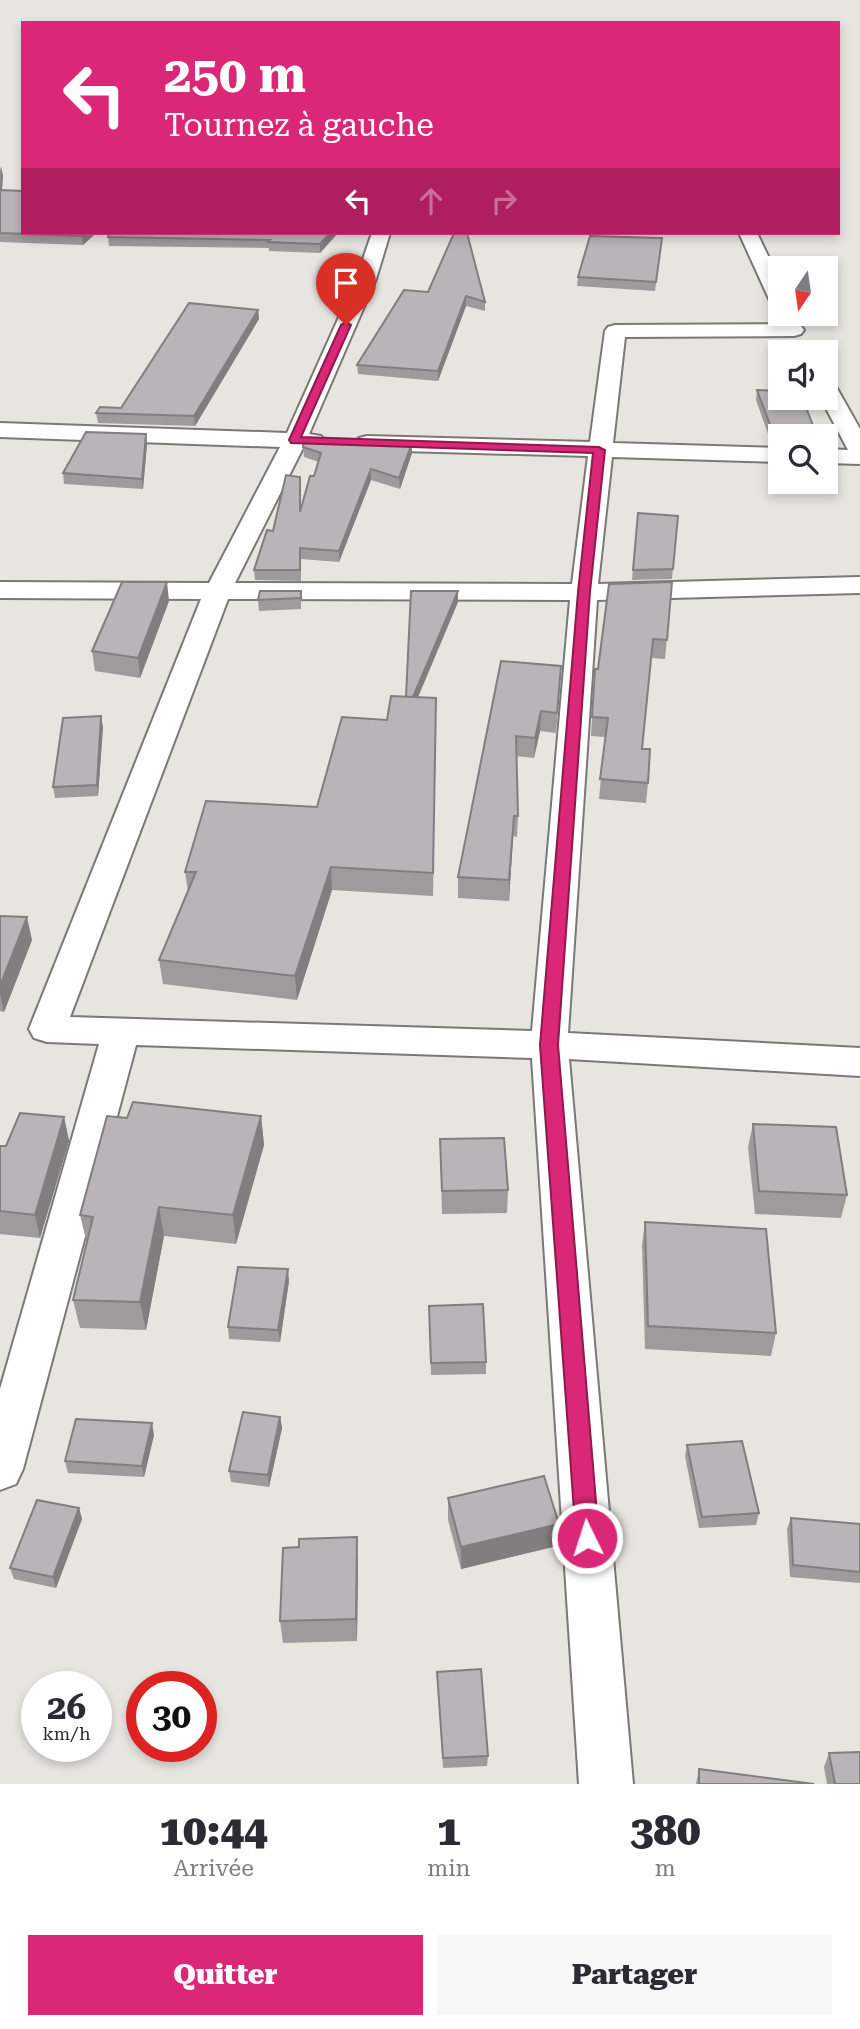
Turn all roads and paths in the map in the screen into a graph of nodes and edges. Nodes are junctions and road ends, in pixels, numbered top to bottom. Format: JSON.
{"nodes":[{"id":1,"x":380,"y":235,"type":"edge"},
{"id":2,"x":749,"y":235,"type":"edge"},
{"id":3,"x":768,"y":274,"type":"edge"},
{"id":4,"x":768,"y":325,"type":"edge"},
{"id":5,"x":838,"y":410,"type":"edge"},
{"id":6,"x":0,"y":430,"type":"edge"},
{"id":7,"x":295,"y":440,"type":"junction"},
{"id":8,"x":599,"y":450,"type":"junction"},
{"id":9,"x":860,"y":450,"type":"edge"},
{"id":10,"x":768,"y":455,"type":"edge"},
{"id":11,"x":838,"y":456,"type":"edge"},
{"id":12,"x":860,"y":457,"type":"edge"},
{"id":13,"x":860,"y":585,"type":"edge"},
{"id":14,"x":0,"y":590,"type":"edge"},
{"id":15,"x":217,"y":592,"type":"junction"},
{"id":16,"x":584,"y":592,"type":"junction"},
{"id":17,"x":121,"y":1032,"type":"junction"},
{"id":18,"x":549,"y":1045,"type":"junction"},
{"id":19,"x":860,"y":1062,"type":"edge"},
{"id":20,"x":0,"y":1469,"type":"edge"},
{"id":21,"x":606,"y":1784,"type":"edge"}],
"edges":[{"from":1,"to":7,"type":"street"},
{"from":2,"to":3,"type":"street"},
{"from":4,"to":8,"type":"street"},
{"from":5,"to":9,"type":"street"},
{"from":6,"to":7,"type":"street"},
{"from":7,"to":8,"type":"street"},
{"from":7,"to":15,"type":"street"},
{"from":8,"to":10,"type":"street"},
{"from":8,"to":16,"type":"street"},
{"from":11,"to":12,"type":"street"},
{"from":13,"to":16,"type":"street"},
{"from":14,"to":15,"type":"street"},
{"from":15,"to":16,"type":"street"},
{"from":15,"to":17,"type":"street"},
{"from":16,"to":18,"type":"street"},
{"from":17,"to":18,"type":"street"},
{"from":17,"to":20,"type":"street"},
{"from":18,"to":19,"type":"street"},
{"from":18,"to":21,"type":"street"}]}
